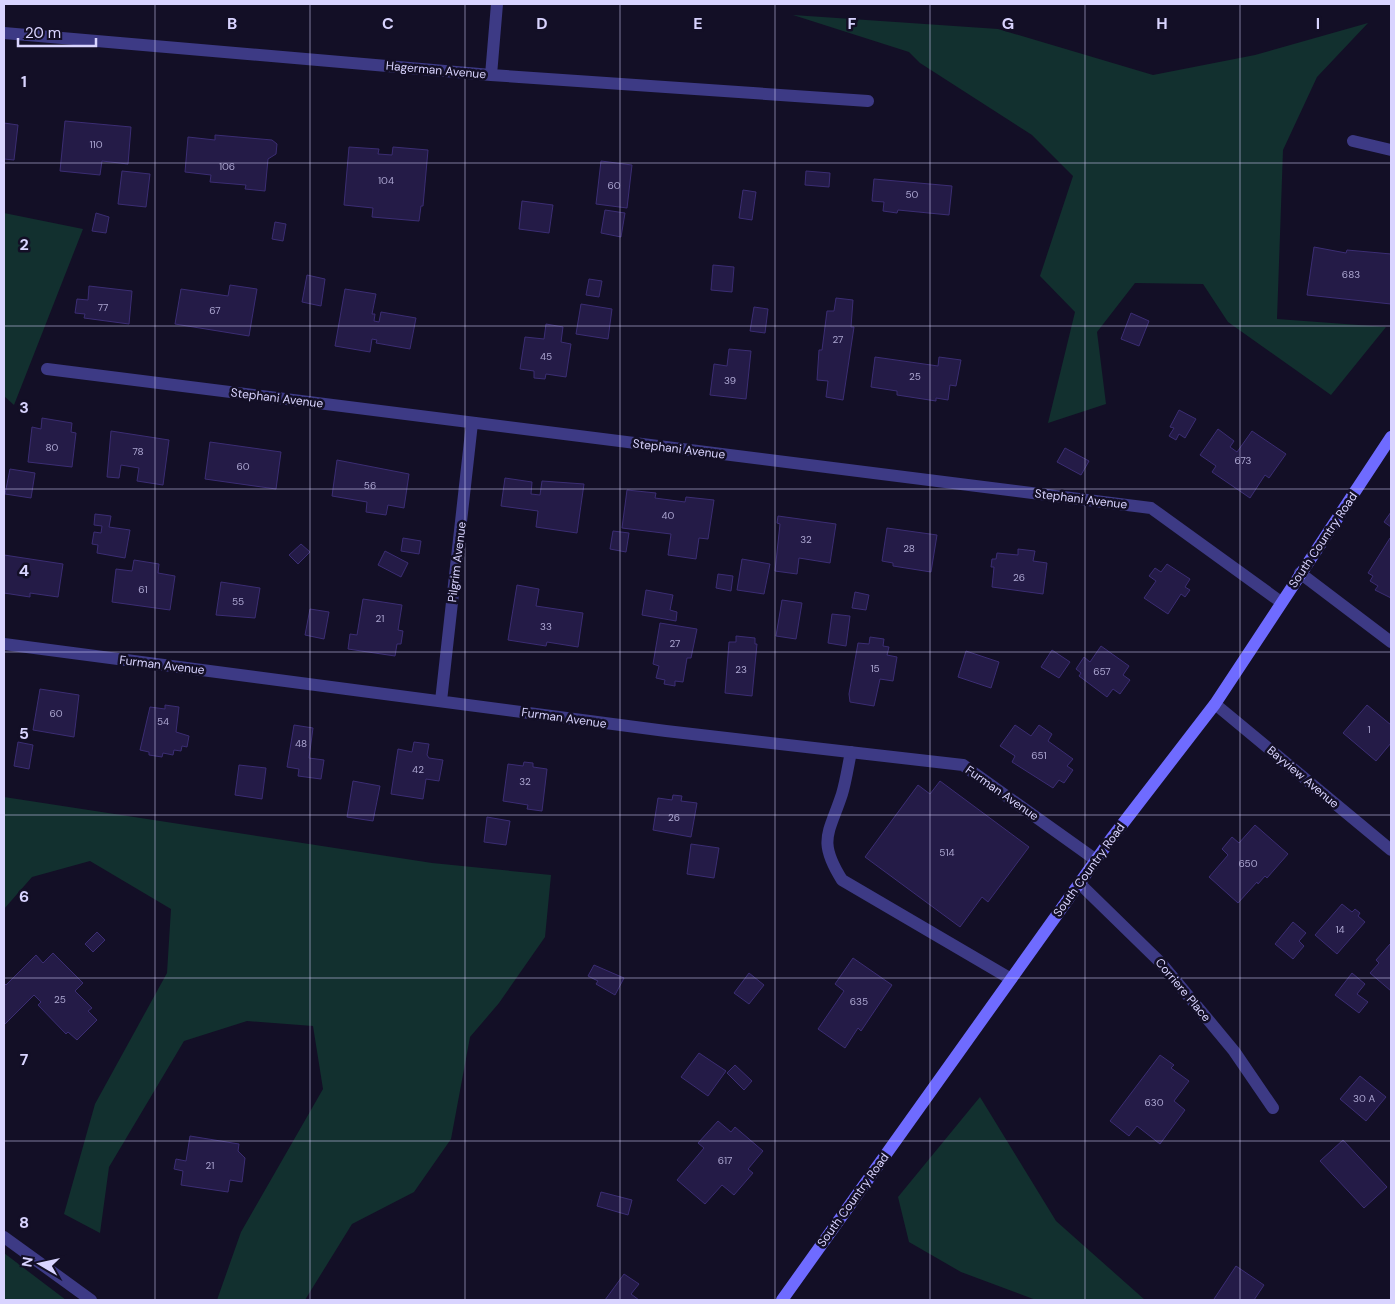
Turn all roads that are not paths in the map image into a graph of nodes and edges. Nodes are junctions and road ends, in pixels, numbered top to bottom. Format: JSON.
{"nodes":[{"id":1,"x":497,"y":4,"type":"edge"},
{"id":2,"x":4,"y":32,"type":"edge"},
{"id":3,"x":491,"y":75,"type":"junction"},
{"id":4,"x":868,"y":101,"type":"dead end"},
{"id":5,"x":1353,"y":141,"type":"dead end"},
{"id":6,"x":1391,"y":150,"type":"edge"},
{"id":7,"x":47,"y":369,"type":"dead end"},
{"id":8,"x":472,"y":423,"type":"junction"},
{"id":9,"x":1391,"y":437,"type":"edge"},
{"id":10,"x":1300,"y":574,"type":"junction"},
{"id":11,"x":1282,"y":602,"type":"junction"},
{"id":12,"x":1391,"y":642,"type":"edge"},
{"id":13,"x":4,"y":644,"type":"edge"},
{"id":14,"x":441,"y":700,"type":"junction"},
{"id":15,"x":1215,"y":704,"type":"junction"},
{"id":16,"x":851,"y":752,"type":"junction"},
{"id":17,"x":1391,"y":850,"type":"edge"},
{"id":18,"x":1096,"y":860,"type":"junction"},
{"id":19,"x":1079,"y":883,"type":"junction"},
{"id":20,"x":1011,"y":979,"type":"junction"},
{"id":21,"x":1273,"y":1108,"type":"dead end"},
{"id":22,"x":4,"y":1237,"type":"edge"},
{"id":23,"x":91,"y":1300,"type":"edge"},
{"id":24,"x":782,"y":1300,"type":"edge"}],
"edges":[{"from":1,"to":3,"type":"street"},
{"from":2,"to":3,"type":"street","name":"Hagerman Avenue"},
{"from":3,"to":4,"type":"street","name":"Hagerman Avenue"},
{"from":5,"to":6,"type":"street"},
{"from":7,"to":8,"type":"street","name":"Stephani Avenue"},
{"from":8,"to":11,"type":"street","name":"Stephani Avenue"},
{"from":8,"to":14,"type":"street","name":"Pilgrim Avenue"},
{"from":9,"to":10,"type":"main road","name":"South Country Road"},
{"from":10,"to":11,"type":"main road","name":"South Country Road"},
{"from":10,"to":12,"type":"street"},
{"from":11,"to":15,"type":"main road","name":"South Country Road"},
{"from":13,"to":14,"type":"street","name":"Furman Avenue"},
{"from":14,"to":16,"type":"street","name":"Furman Avenue"},
{"from":15,"to":17,"type":"street","name":"Bayview Avenue"},
{"from":15,"to":18,"type":"main road","name":"South Country Road"},
{"from":16,"to":18,"type":"street","name":"Furman Avenue"},
{"from":16,"to":20,"type":"street"},
{"from":18,"to":19,"type":"main road","name":"South Country Road"},
{"from":19,"to":20,"type":"main road","name":"South Country Road"},
{"from":19,"to":21,"type":"street","name":"Corriere Place"},
{"from":20,"to":24,"type":"main road","name":"South Country Road"},
{"from":22,"to":23,"type":"street"}]}
